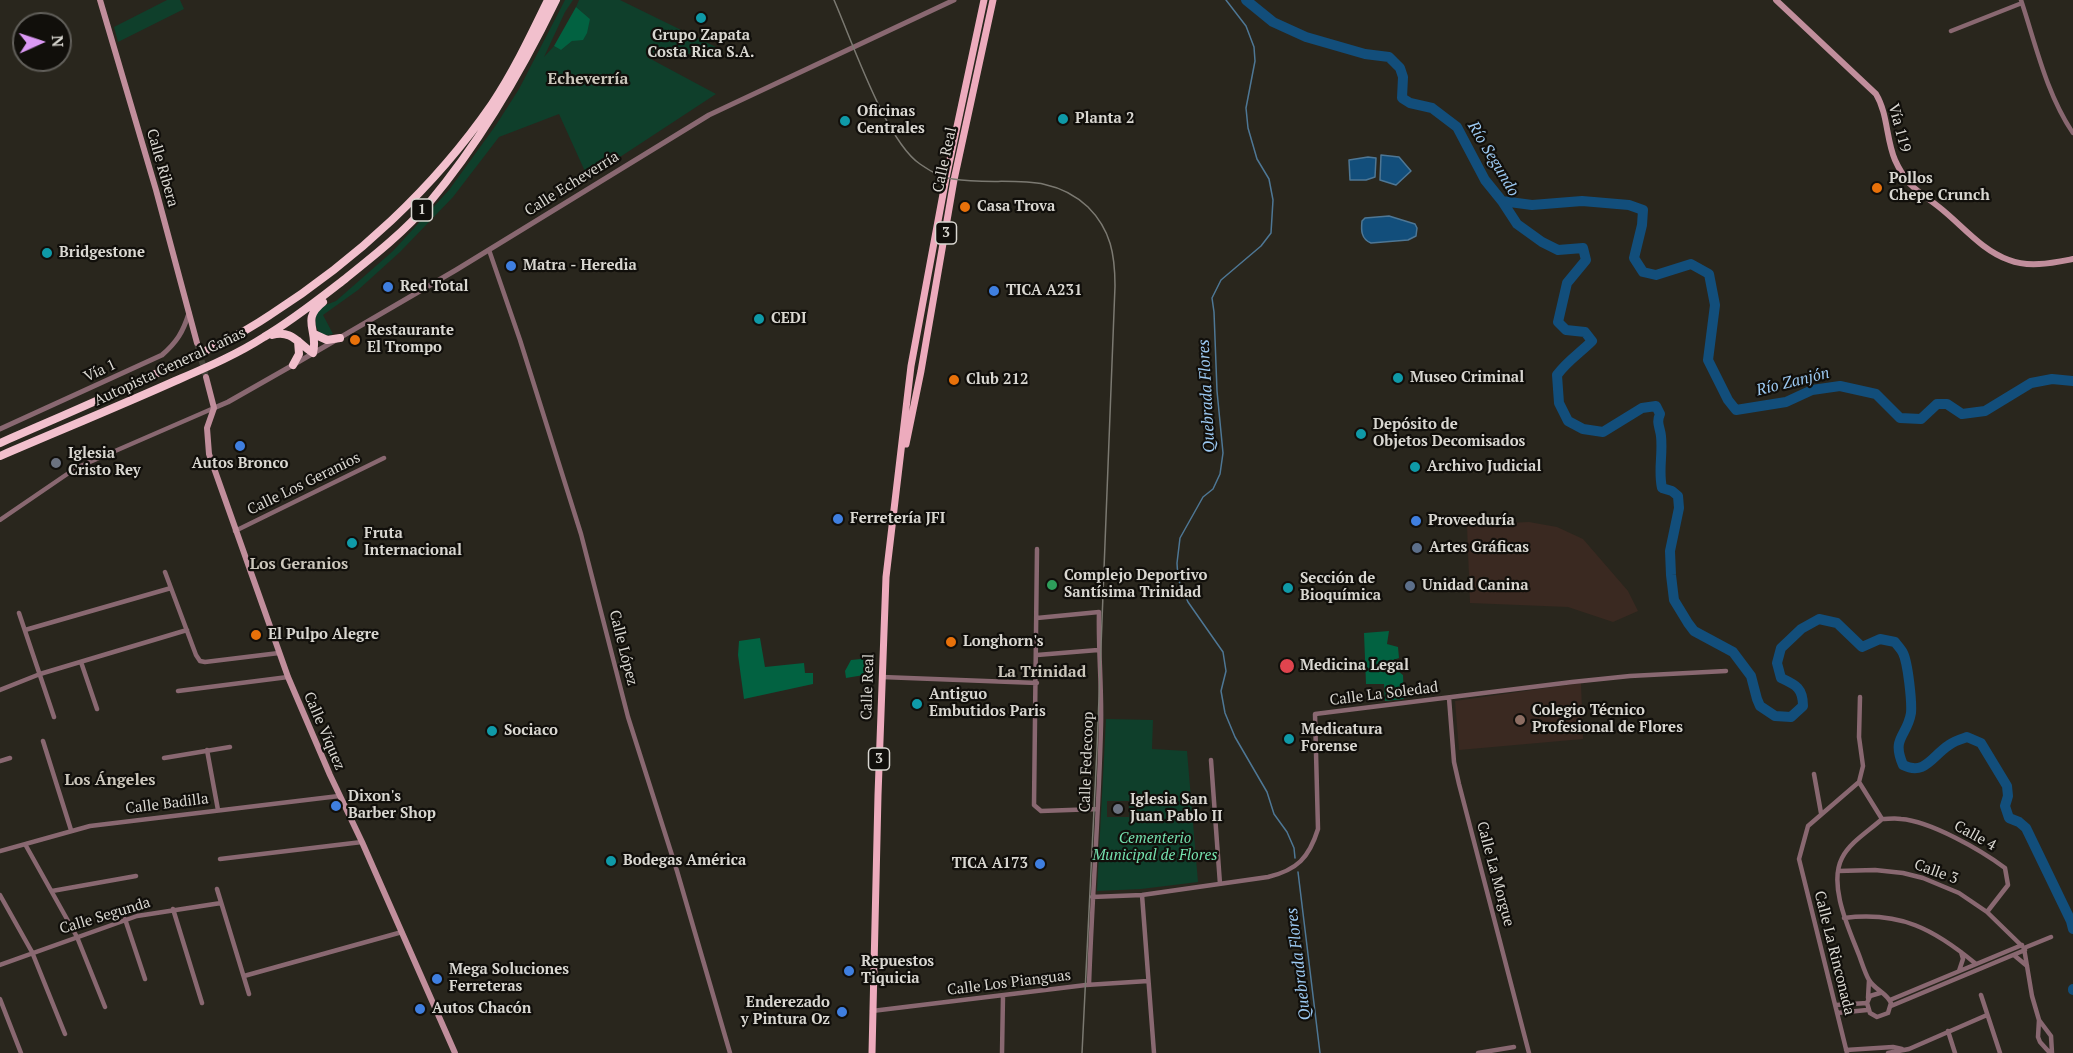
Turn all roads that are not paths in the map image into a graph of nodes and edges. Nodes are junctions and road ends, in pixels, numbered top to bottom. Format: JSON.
{"nodes":[{"id":1,"x":100,"y":0,"type":"edge"},
{"id":2,"x":548,"y":0,"type":"edge"},
{"id":3,"x":556,"y":0,"type":"edge"},
{"id":4,"x":954,"y":0,"type":"edge"},
{"id":5,"x":985,"y":0,"type":"edge"},
{"id":6,"x":993,"y":0,"type":"edge"},
{"id":7,"x":1776,"y":0,"type":"edge"},
{"id":8,"x":2021,"y":1,"type":"edge"},
{"id":9,"x":1951,"y":31,"type":"dead end"},
{"id":10,"x":969,"y":112,"type":"junction"},
{"id":11,"x":2073,"y":133,"type":"edge"},
{"id":12,"x":489,"y":250,"type":"junction"},
{"id":13,"x":2073,"y":259,"type":"edge"},
{"id":14,"x":366,"y":262,"type":"junction"},
{"id":15,"x":189,"y":313,"type":"junction"},
{"id":16,"x":314,"y":334,"type":"junction"},
{"id":17,"x":264,"y":338,"type":"junction"},
{"id":18,"x":340,"y":338,"type":"junction"},
{"id":19,"x":298,"y":341,"type":"junction"},
{"id":20,"x":197,"y":344,"type":"tunnel mouth"},
{"id":21,"x":926,"y":346,"type":"junction"},
{"id":22,"x":313,"y":353,"type":"junction"},
{"id":23,"x":293,"y":365,"type":"junction"},
{"id":24,"x":911,"y":366,"type":"junction"},
{"id":25,"x":206,"y":377,"type":"tunnel mouth"},
{"id":26,"x":916,"y":394,"type":"junction"},
{"id":27,"x":214,"y":408,"type":"junction"},
{"id":28,"x":0,"y":429,"type":"edge"},
{"id":29,"x":0,"y":443,"type":"edge"},
{"id":30,"x":0,"y":456,"type":"edge"},
{"id":31,"x":384,"y":458,"type":"dead end"},
{"id":32,"x":900,"y":466,"type":"junction"},
{"id":33,"x":0,"y":520,"type":"edge"},
{"id":34,"x":235,"y":531,"type":"junction"},
{"id":35,"x":1037,"y":549,"type":"dead end"},
{"id":36,"x":165,"y":572,"type":"dead end"},
{"id":37,"x":171,"y":588,"type":"junction"},
{"id":38,"x":19,"y":613,"type":"dead end"},
{"id":39,"x":1037,"y":618,"type":"junction"},
{"id":40,"x":25,"y":630,"type":"junction"},
{"id":41,"x":187,"y":630,"type":"junction"},
{"id":42,"x":1098,"y":650,"type":"junction"},
{"id":43,"x":279,"y":653,"type":"junction"},
{"id":44,"x":1037,"y":655,"type":"junction"},
{"id":45,"x":81,"y":662,"type":"junction"},
{"id":46,"x":1726,"y":671,"type":"dead end"},
{"id":47,"x":40,"y":674,"type":"junction"},
{"id":48,"x":288,"y":677,"type":"junction"},
{"id":49,"x":882,"y":677,"type":"junction"},
{"id":50,"x":1037,"y":683,"type":"junction"},
{"id":51,"x":0,"y":690,"type":"edge"},
{"id":52,"x":178,"y":691,"type":"dead end"},
{"id":53,"x":1860,"y":697,"type":"dead end"},
{"id":54,"x":1449,"y":698,"type":"junction"},
{"id":55,"x":98,"y":710,"type":"dead end"},
{"id":56,"x":54,"y":717,"type":"dead end"},
{"id":57,"x":43,"y":741,"type":"dead end"},
{"id":58,"x":230,"y":747,"type":"dead end"},
{"id":59,"x":207,"y":750,"type":"junction"},
{"id":60,"x":10,"y":758,"type":"dead end"},
{"id":61,"x":164,"y":758,"type":"dead end"},
{"id":62,"x":1211,"y":760,"type":"dead end"},
{"id":63,"x":0,"y":761,"type":"edge"},
{"id":64,"x":1814,"y":774,"type":"dead end"},
{"id":65,"x":1859,"y":782,"type":"junction"},
{"id":66,"x":339,"y":796,"type":"junction"},
{"id":67,"x":1097,"y":809,"type":"junction"},
{"id":68,"x":218,"y":810,"type":"junction"},
{"id":69,"x":1821,"y":813,"type":"junction"},
{"id":70,"x":1882,"y":819,"type":"junction"},
{"id":71,"x":71,"y":830,"type":"junction"},
{"id":72,"x":362,"y":842,"type":"junction"},
{"id":73,"x":26,"y":843,"type":"junction"},
{"id":74,"x":0,"y":851,"type":"edge"},
{"id":75,"x":220,"y":859,"type":"dead end"},
{"id":76,"x":1838,"y":871,"type":"junction"},
{"id":77,"x":136,"y":876,"type":"dead end"},
{"id":78,"x":1220,"y":884,"type":"junction"},
{"id":79,"x":217,"y":889,"type":"dead end"},
{"id":80,"x":52,"y":891,"type":"junction"},
{"id":81,"x":0,"y":895,"type":"edge"},
{"id":82,"x":1142,"y":895,"type":"junction"},
{"id":83,"x":1092,"y":897,"type":"junction"},
{"id":84,"x":221,"y":903,"type":"junction"},
{"id":85,"x":173,"y":909,"type":"junction"},
{"id":86,"x":1987,"y":912,"type":"junction"},
{"id":87,"x":1844,"y":918,"type":"junction"},
{"id":88,"x":125,"y":919,"type":"junction"},
{"id":89,"x":402,"y":932,"type":"junction"},
{"id":90,"x":2011,"y":935,"type":"junction"},
{"id":91,"x":77,"y":937,"type":"junction"},
{"id":92,"x":2051,"y":937,"type":"dead end"},
{"id":93,"x":2024,"y":948,"type":"junction"},
{"id":94,"x":2012,"y":949,"type":"junction"},
{"id":95,"x":32,"y":952,"type":"junction"},
{"id":96,"x":1961,"y":952,"type":"junction"},
{"id":97,"x":2015,"y":956,"type":"junction"},
{"id":98,"x":1976,"y":964,"type":"junction"},
{"id":99,"x":0,"y":965,"type":"edge"},
{"id":100,"x":1959,"y":971,"type":"junction"},
{"id":101,"x":2029,"y":971,"type":"junction"},
{"id":102,"x":244,"y":976,"type":"junction"},
{"id":103,"x":145,"y":979,"type":"dead end"},
{"id":104,"x":1869,"y":980,"type":"junction"},
{"id":105,"x":1148,"y":981,"type":"junction"},
{"id":106,"x":1089,"y":985,"type":"junction"},
{"id":107,"x":1880,"y":993,"type":"junction"},
{"id":108,"x":249,"y":994,"type":"dead end"},
{"id":109,"x":1981,"y":994,"type":"dead end"},
{"id":110,"x":1003,"y":996,"type":"junction"},
{"id":111,"x":0,"y":999,"type":"edge"},
{"id":112,"x":1890,"y":1000,"type":"junction"},
{"id":113,"x":1867,"y":1001,"type":"junction"},
{"id":114,"x":202,"y":1003,"type":"dead end"},
{"id":115,"x":1836,"y":1005,"type":"junction"},
{"id":116,"x":1891,"y":1006,"type":"junction"},
{"id":117,"x":105,"y":1007,"type":"dead end"},
{"id":118,"x":1868,"y":1010,"type":"junction"},
{"id":119,"x":872,"y":1011,"type":"junction"},
{"id":120,"x":1837,"y":1013,"type":"junction"},
{"id":121,"x":1988,"y":1015,"type":"junction"},
{"id":122,"x":2039,"y":1020,"type":"junction"},
{"id":123,"x":1948,"y":1031,"type":"junction"},
{"id":124,"x":65,"y":1034,"type":"dead end"},
{"id":125,"x":1514,"y":1047,"type":"dead end"},
{"id":126,"x":1902,"y":1049,"type":"junction"},
{"id":127,"x":1909,"y":1051,"type":"edge"},
{"id":128,"x":1493,"y":1052,"type":"edge"},
{"id":129,"x":1846,"y":1052,"type":"edge"},
{"id":130,"x":21,"y":1053,"type":"edge"},
{"id":131,"x":455,"y":1053,"type":"edge"},
{"id":132,"x":730,"y":1053,"type":"edge"},
{"id":133,"x":872,"y":1053,"type":"edge"},
{"id":134,"x":1002,"y":1053,"type":"edge"},
{"id":135,"x":1154,"y":1053,"type":"edge"},
{"id":136,"x":1478,"y":1053,"type":"edge"},
{"id":137,"x":1529,"y":1053,"type":"edge"},
{"id":138,"x":1888,"y":1053,"type":"edge"},
{"id":139,"x":1955,"y":1053,"type":"edge"},
{"id":140,"x":2000,"y":1053,"type":"edge"},
{"id":141,"x":2051,"y":1053,"type":"edge"}],
"edges":[{"from":1,"to":15,"type":"main road","name":"Calle Ribera"},
{"from":2,"to":29,"type":"highway","name":"Autopista General Cañas","number":"1"},
{"from":3,"to":14,"type":"highway","name":"Autopista General Cañas","number":"1"},
{"from":4,"to":12,"type":"street","name":"Calle Echeverría"},
{"from":5,"to":10,"type":"main road"},
{"from":5,"to":24,"type":"main road","name":"Calle Real","number":"3"},
{"from":6,"to":10,"type":"main road","name":"Calle Real","number":"3"},
{"from":7,"to":13,"type":"main road","name":"Vía 119"},
{"from":8,"to":9,"type":"street"},
{"from":8,"to":11,"type":"street"},
{"from":10,"to":21,"type":"main road","name":"Calle Real","number":"3"},
{"from":12,"to":18,"type":"street","name":"Calle Echeverría"},
{"from":12,"to":132,"type":"street","name":"Calle López"},
{"from":14,"to":16,"type":"highway"},
{"from":14,"to":17,"type":"highway","name":"Autopista General Cañas","number":"1"},
{"from":15,"to":20,"type":"main road","name":"Calle Ribera"},
{"from":15,"to":28,"type":"street","name":"Vía 1"},
{"from":16,"to":18,"type":"highway"},
{"from":16,"to":22,"type":"highway"},
{"from":17,"to":19,"type":"highway"},
{"from":17,"to":30,"type":"highway","name":"Autopista General Cañas","number":"1"},
{"from":18,"to":22,"type":"street","name":"Calle Echeverría"},
{"from":19,"to":22,"type":"highway"},
{"from":19,"to":23,"type":"highway"},
{"from":21,"to":24,"type":"main road"},
{"from":21,"to":26,"type":"main road","name":"Calle Real","number":"3"},
{"from":22,"to":23,"type":"street","name":"Calle Echeverría"},
{"from":23,"to":27,"type":"street","name":"Calle Echeverría"},
{"from":24,"to":26,"type":"main road"},
{"from":24,"to":32,"type":"main road","name":"Calle Real","number":"3"},
{"from":25,"to":27,"type":"main road"},
{"from":26,"to":32,"type":"main road","name":"Calle Real","number":"3"},
{"from":27,"to":33,"type":"street"},
{"from":27,"to":34,"type":"main road","name":"Calle Víquez"},
{"from":31,"to":34,"type":"street","name":"Calle Los Geranios"},
{"from":32,"to":49,"type":"main road","name":"Calle Real","number":"3"},
{"from":34,"to":43,"type":"main road","name":"Calle Víquez"},
{"from":35,"to":39,"type":"street"},
{"from":36,"to":37,"type":"street"},
{"from":37,"to":40,"type":"street"},
{"from":37,"to":41,"type":"street"},
{"from":38,"to":40,"type":"street"},
{"from":39,"to":42,"type":"street","name":"Calle Fedecoop"},
{"from":39,"to":44,"type":"street"},
{"from":40,"to":47,"type":"street"},
{"from":41,"to":43,"type":"street"},
{"from":41,"to":45,"type":"street"},
{"from":42,"to":44,"type":"street"},
{"from":42,"to":67,"type":"street","name":"Calle Fedecoop"},
{"from":43,"to":48,"type":"main road","name":"Calle Víquez"},
{"from":44,"to":50,"type":"street"},
{"from":45,"to":47,"type":"street"},
{"from":45,"to":55,"type":"street"},
{"from":46,"to":54,"type":"street","name":"Calle La Soledad"},
{"from":47,"to":51,"type":"street"},
{"from":47,"to":56,"type":"street"},
{"from":48,"to":52,"type":"street"},
{"from":48,"to":66,"type":"main road","name":"Calle Víquez"},
{"from":49,"to":50,"type":"street"},
{"from":49,"to":119,"type":"main road","name":"Calle Real","number":"3"},
{"from":50,"to":67,"type":"street"},
{"from":53,"to":65,"type":"street"},
{"from":54,"to":78,"type":"street","name":"Calle La Soledad"},
{"from":54,"to":137,"type":"street","name":"Calle La Morgue"},
{"from":57,"to":71,"type":"street"},
{"from":58,"to":59,"type":"street"},
{"from":59,"to":61,"type":"street"},
{"from":59,"to":68,"type":"street"},
{"from":60,"to":63,"type":"street"},
{"from":62,"to":78,"type":"street"},
{"from":64,"to":69,"type":"street"},
{"from":65,"to":69,"type":"street"},
{"from":65,"to":70,"type":"street"},
{"from":66,"to":68,"type":"street","name":"Calle Badilla"},
{"from":66,"to":72,"type":"main road","name":"Calle Víquez"},
{"from":67,"to":83,"type":"street","name":"Calle Fedecoop"},
{"from":68,"to":71,"type":"street","name":"Calle Badilla"},
{"from":69,"to":115,"type":"street","name":"Calle La Rinconada"},
{"from":70,"to":76,"type":"street"},
{"from":70,"to":86,"type":"street","name":"Calle 4"},
{"from":71,"to":73,"type":"street","name":"Calle Badilla"},
{"from":72,"to":75,"type":"street"},
{"from":72,"to":89,"type":"main road","name":"Calle Víquez"},
{"from":73,"to":74,"type":"street","name":"Calle Badilla"},
{"from":73,"to":80,"type":"street"},
{"from":76,"to":86,"type":"street","name":"Calle 3"},
{"from":76,"to":87,"type":"street"},
{"from":77,"to":80,"type":"street"},
{"from":78,"to":82,"type":"street","name":"Calle La Soledad"},
{"from":79,"to":84,"type":"street"},
{"from":80,"to":91,"type":"street"},
{"from":81,"to":95,"type":"street"},
{"from":82,"to":83,"type":"street","name":"Calle La Soledad"},
{"from":82,"to":105,"type":"street"},
{"from":83,"to":106,"type":"street","name":"Calle Fedecoop"},
{"from":84,"to":85,"type":"street","name":"Calle Segunda"},
{"from":84,"to":102,"type":"street"},
{"from":85,"to":88,"type":"street","name":"Calle Segunda"},
{"from":85,"to":114,"type":"street"},
{"from":86,"to":90,"type":"street","name":"Calle 3"},
{"from":87,"to":96,"type":"street"},
{"from":87,"to":104,"type":"street"},
{"from":88,"to":91,"type":"street","name":"Calle Segunda"},
{"from":88,"to":103,"type":"street"},
{"from":89,"to":102,"type":"street"},
{"from":89,"to":131,"type":"main road","name":"Calle Víquez"},
{"from":90,"to":93,"type":"street","name":"Calle 3"},
{"from":90,"to":94,"type":"street"},
{"from":91,"to":95,"type":"street","name":"Calle Segunda"},
{"from":91,"to":117,"type":"street"},
{"from":92,"to":93,"type":"street"},
{"from":93,"to":94,"type":"street"},
{"from":93,"to":97,"type":"street"},
{"from":93,"to":101,"type":"street"},
{"from":94,"to":98,"type":"street"},
{"from":95,"to":99,"type":"street","name":"Calle Segunda"},
{"from":95,"to":124,"type":"street"},
{"from":96,"to":98,"type":"street"},
{"from":96,"to":100,"type":"street"},
{"from":97,"to":101,"type":"street"},
{"from":97,"to":116,"type":"street"},
{"from":98,"to":100,"type":"street"},
{"from":100,"to":112,"type":"street"},
{"from":101,"to":122,"type":"street"},
{"from":102,"to":108,"type":"street"},
{"from":104,"to":107,"type":"street"},
{"from":104,"to":113,"type":"street"},
{"from":105,"to":106,"type":"street","name":"Calle Los Pianguas"},
{"from":105,"to":135,"type":"street"},
{"from":106,"to":110,"type":"street","name":"Calle Los Pianguas"},
{"from":107,"to":112,"type":"street"},
{"from":107,"to":113,"type":"street"},
{"from":109,"to":121,"type":"street"},
{"from":110,"to":119,"type":"street","name":"Calle Los Pianguas"},
{"from":110,"to":134,"type":"street"},
{"from":111,"to":130,"type":"street"},
{"from":112,"to":116,"type":"street"},
{"from":113,"to":115,"type":"street"},
{"from":113,"to":118,"type":"street"},
{"from":115,"to":120,"type":"street","name":"Calle La Rinconada"},
{"from":116,"to":118,"type":"street"},
{"from":118,"to":120,"type":"street"},
{"from":119,"to":133,"type":"main road","name":"Calle Real","number":"3"},
{"from":120,"to":129,"type":"street","name":"Calle La Rinconada"},
{"from":121,"to":123,"type":"street"},
{"from":121,"to":140,"type":"street"},
{"from":122,"to":141,"type":"street"},
{"from":122,"to":141,"type":"street"},
{"from":123,"to":127,"type":"street"},
{"from":123,"to":139,"type":"street"},
{"from":125,"to":128,"type":"street"},
{"from":126,"to":127,"type":"street"},
{"from":126,"to":129,"type":"street"},
{"from":126,"to":138,"type":"street"},
{"from":128,"to":136,"type":"street"}]}
